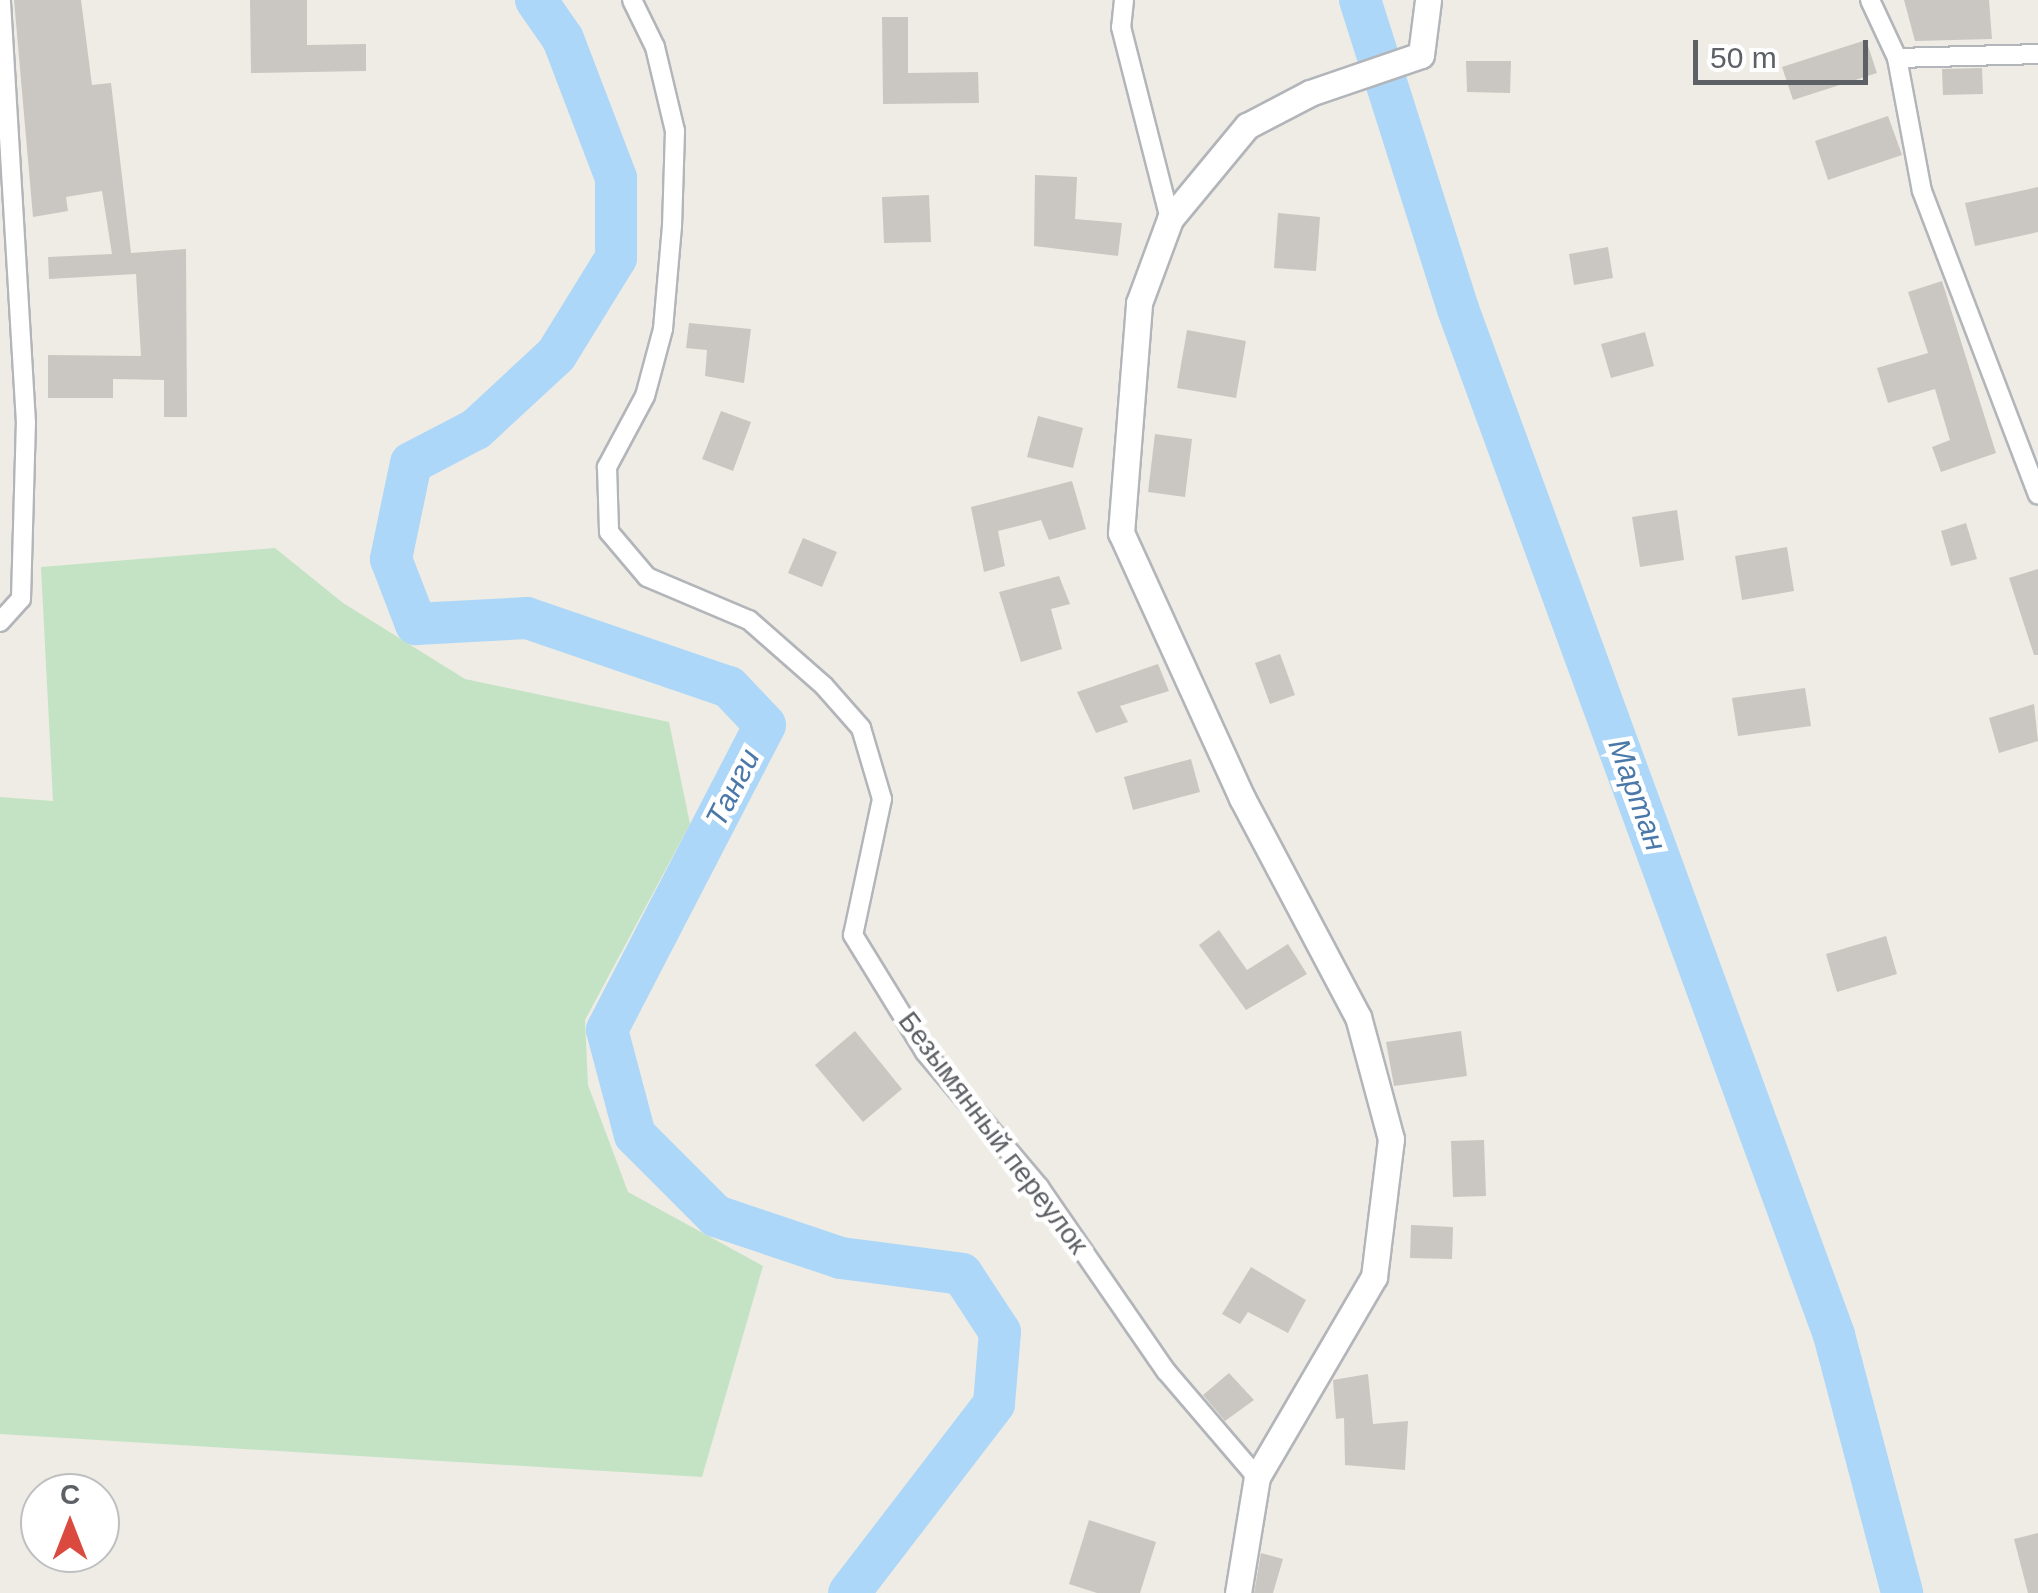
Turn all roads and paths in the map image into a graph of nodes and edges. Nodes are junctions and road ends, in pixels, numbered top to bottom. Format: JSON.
{"nodes":[{"id":1,"x":1,"y":0,"type":"edge"},
{"id":2,"x":632,"y":0,"type":"edge"},
{"id":3,"x":1124,"y":0,"type":"edge"},
{"id":4,"x":1428,"y":0,"type":"edge"},
{"id":5,"x":1870,"y":0,"type":"edge"},
{"id":6,"x":2038,"y":54,"type":"edge"},
{"id":7,"x":1897,"y":58,"type":"junction"},
{"id":8,"x":1170,"y":219,"type":"junction"},
{"id":9,"x":2038,"y":495,"type":"edge"},
{"id":10,"x":0,"y":622,"type":"edge"},
{"id":11,"x":1257,"y":1476,"type":"junction"},
{"id":12,"x":1238,"y":1593,"type":"edge"}],
"edges":[{"from":1,"to":10,"type":"street"},
{"from":2,"to":11,"type":"street","name":"Безымянный переулок"},
{"from":3,"to":8,"type":"street"},
{"from":4,"to":8,"type":"street"},
{"from":5,"to":7,"type":"street"},
{"from":6,"to":7,"type":"street"},
{"from":7,"to":9,"type":"street"},
{"from":8,"to":11,"type":"street"},
{"from":11,"to":12,"type":"street"}]}
